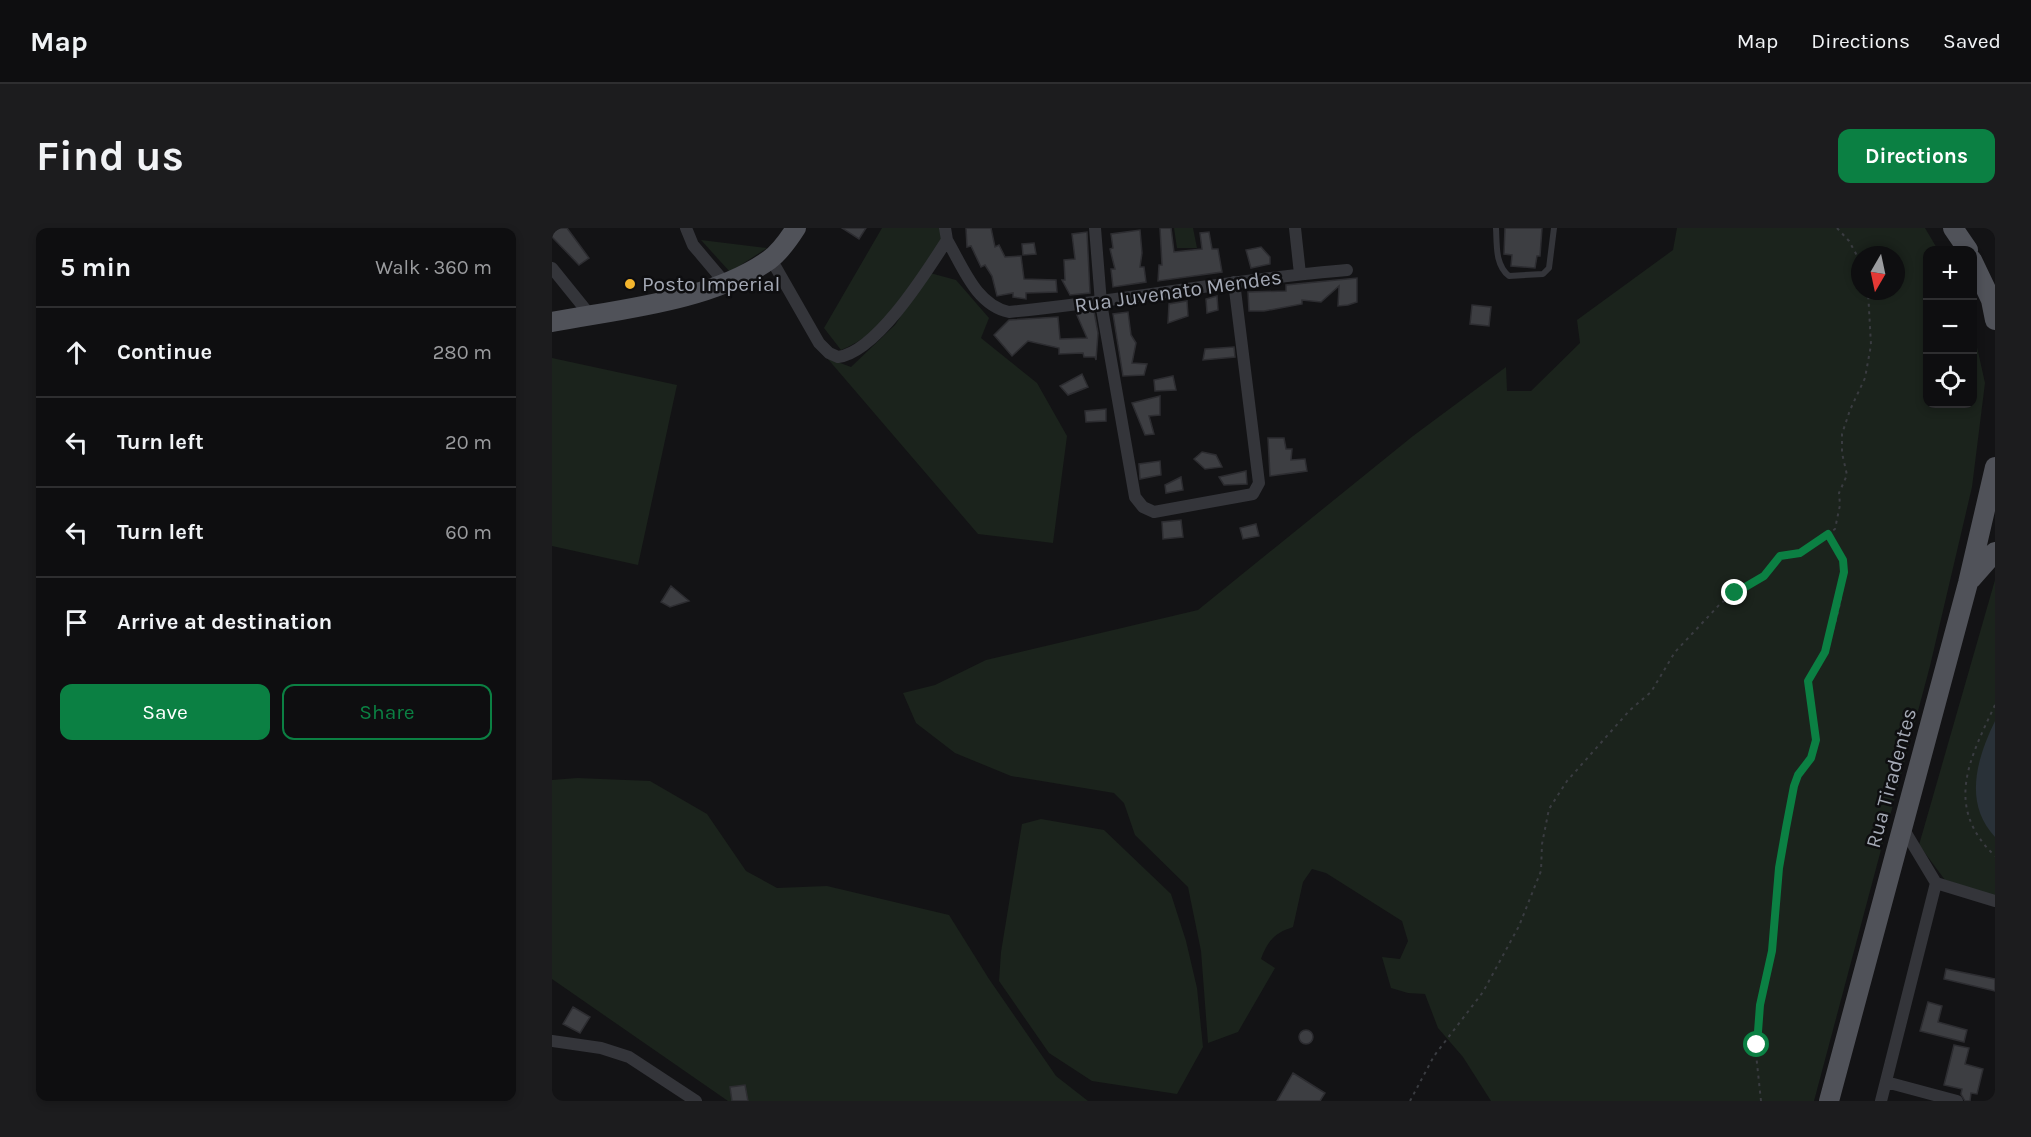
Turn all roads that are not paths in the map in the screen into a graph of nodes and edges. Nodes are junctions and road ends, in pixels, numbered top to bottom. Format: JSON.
{"nodes":[{"id":1,"x":686,"y":228,"type":"edge"},
{"id":2,"x":796,"y":228,"type":"edge"},
{"id":3,"x":1095,"y":228,"type":"edge"},
{"id":4,"x":1294,"y":228,"type":"edge"},
{"id":5,"x":1496,"y":228,"type":"edge"},
{"id":6,"x":1554,"y":228,"type":"edge"},
{"id":7,"x":1953,"y":228,"type":"edge"},
{"id":8,"x":946,"y":234,"type":"edge"},
{"id":9,"x":1965,"y":246,"type":"edge"},
{"id":10,"x":771,"y":259,"type":"junction"},
{"id":11,"x":552,"y":268,"type":"edge"},
{"id":12,"x":1347,"y":270,"type":"dead end"},
{"id":13,"x":1977,"y":271,"type":"edge"},
{"id":14,"x":1300,"y":274,"type":"junction"},
{"id":15,"x":1234,"y":282,"type":"junction"},
{"id":16,"x":726,"y":284,"type":"junction"},
{"id":17,"x":1101,"y":303,"type":"junction"},
{"id":18,"x":590,"y":315,"type":"junction"},
{"id":19,"x":1995,"y":320,"type":"edge"},
{"id":20,"x":552,"y":322,"type":"edge"},
{"id":21,"x":1995,"y":467,"type":"edge"},
{"id":22,"x":1992,"y":496,"type":"edge"},
{"id":23,"x":1990,"y":518,"type":"edge"},
{"id":24,"x":1995,"y":552,"type":"edge"},
{"id":25,"x":1968,"y":583,"type":"junction"},
{"id":26,"x":1903,"y":828,"type":"junction"},
{"id":27,"x":1936,"y":883,"type":"junction"},
{"id":28,"x":1995,"y":901,"type":"edge"},
{"id":29,"x":552,"y":1041,"type":"edge"},
{"id":30,"x":1886,"y":1082,"type":"junction"},
{"id":31,"x":696,"y":1101,"type":"edge"},
{"id":32,"x":1829,"y":1101,"type":"edge"},
{"id":33,"x":1881,"y":1101,"type":"edge"},
{"id":34,"x":1957,"y":1101,"type":"edge"}],
"edges":[{"from":1,"to":16,"type":"street"},
{"from":2,"to":10,"type":"main road"},
{"from":3,"to":17,"type":"street"},
{"from":4,"to":14,"type":"street"},
{"from":5,"to":6,"type":"lane"},
{"from":7,"to":9,"type":"main road"},
{"from":8,"to":10,"type":"street"},
{"from":8,"to":17,"type":"street","name":"Rua Juvenato Mendes"},
{"from":10,"to":16,"type":"main road"},
{"from":11,"to":18,"type":"street"},
{"from":12,"to":14,"type":"street","name":"Rua Juvenato Mendes"},
{"from":13,"to":19,"type":"main road"},
{"from":14,"to":15,"type":"street","name":"Rua Juvenato Mendes"},
{"from":15,"to":17,"type":"street","name":"Rua Juvenato Mendes"},
{"from":15,"to":17,"type":"street"},
{"from":16,"to":18,"type":"main road"},
{"from":18,"to":20,"type":"main road"},
{"from":21,"to":22,"type":"main road","name":"Rua Tiradentes"},
{"from":22,"to":23,"type":"main road","name":"Rua Tiradentes"},
{"from":23,"to":25,"type":"main road","name":"Rua Tiradentes"},
{"from":24,"to":25,"type":"main road"},
{"from":25,"to":26,"type":"main road","name":"Rua Tiradentes"},
{"from":26,"to":27,"type":"street"},
{"from":26,"to":32,"type":"main road","name":"Rua Tiradentes"},
{"from":27,"to":28,"type":"street"},
{"from":27,"to":30,"type":"street"},
{"from":29,"to":31,"type":"street"},
{"from":30,"to":33,"type":"street"},
{"from":30,"to":34,"type":"street"}]}
